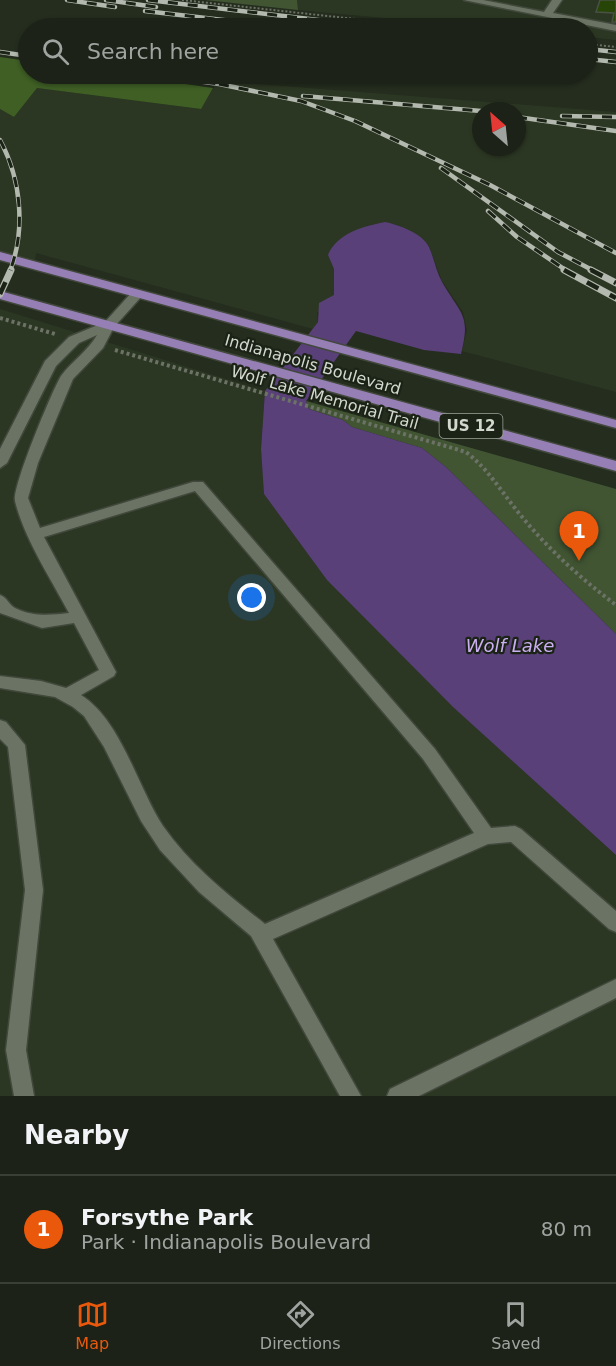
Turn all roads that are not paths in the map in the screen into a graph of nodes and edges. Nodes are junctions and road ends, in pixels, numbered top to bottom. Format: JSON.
{"nodes":[{"id":1,"x":469,"y":0,"type":"edge"},
{"id":2,"x":557,"y":0,"type":"edge"},
{"id":3,"x":548,"y":13,"type":"junction"},
{"id":4,"x":571,"y":18,"type":"edge"},
{"id":5,"x":598,"y":24,"type":"edge"},
{"id":6,"x":616,"y":28,"type":"edge"},
{"id":7,"x":0,"y":256,"type":"edge"},
{"id":8,"x":137,"y":294,"type":"junction"},
{"id":9,"x":0,"y":295,"type":"edge"},
{"id":10,"x":109,"y":325,"type":"junction"},
{"id":11,"x":616,"y":424,"type":"edge"},
{"id":12,"x":0,"y":463,"type":"edge"},
{"id":13,"x":616,"y":466,"type":"edge"},
{"id":14,"x":36,"y":534,"type":"junction"},
{"id":15,"x":0,"y":601,"type":"edge"},
{"id":16,"x":74,"y":619,"type":"junction"},
{"id":17,"x":0,"y":682,"type":"edge"},
{"id":18,"x":66,"y":696,"type":"junction"},
{"id":19,"x":0,"y":727,"type":"edge"},
{"id":20,"x":486,"y":836,"type":"junction"},
{"id":21,"x":616,"y":922,"type":"edge"},
{"id":22,"x":257,"y":929,"type":"junction"},
{"id":23,"x":616,"y":988,"type":"edge"},
{"id":24,"x":24,"y":1096,"type":"edge"},
{"id":25,"x":351,"y":1096,"type":"edge"},
{"id":26,"x":397,"y":1096,"type":"edge"}],
"edges":[{"from":1,"to":3,"type":"street"},
{"from":2,"to":3,"type":"street"},
{"from":3,"to":4,"type":"street"},
{"from":5,"to":6,"type":"street"},
{"from":7,"to":8,"type":"main road","name":"Indianapolis Boulevard","number":"US 12"},
{"from":8,"to":10,"type":"street"},
{"from":8,"to":11,"type":"main road","name":"Indianapolis Boulevard","number":"US 12"},
{"from":9,"to":10,"type":"main road","name":"Indianapolis Boulevard","number":"US 12"},
{"from":10,"to":12,"type":"street"},
{"from":10,"to":13,"type":"main road","name":"Indianapolis Boulevard","number":"US 12"},
{"from":10,"to":14,"type":"street"},
{"from":14,"to":16,"type":"street"},
{"from":14,"to":20,"type":"street"},
{"from":15,"to":16,"type":"street"},
{"from":16,"to":18,"type":"street"},
{"from":17,"to":18,"type":"street"},
{"from":18,"to":22,"type":"street"},
{"from":19,"to":24,"type":"street"},
{"from":20,"to":21,"type":"street"},
{"from":20,"to":22,"type":"street"},
{"from":22,"to":25,"type":"street"},
{"from":23,"to":26,"type":"street"}]}
